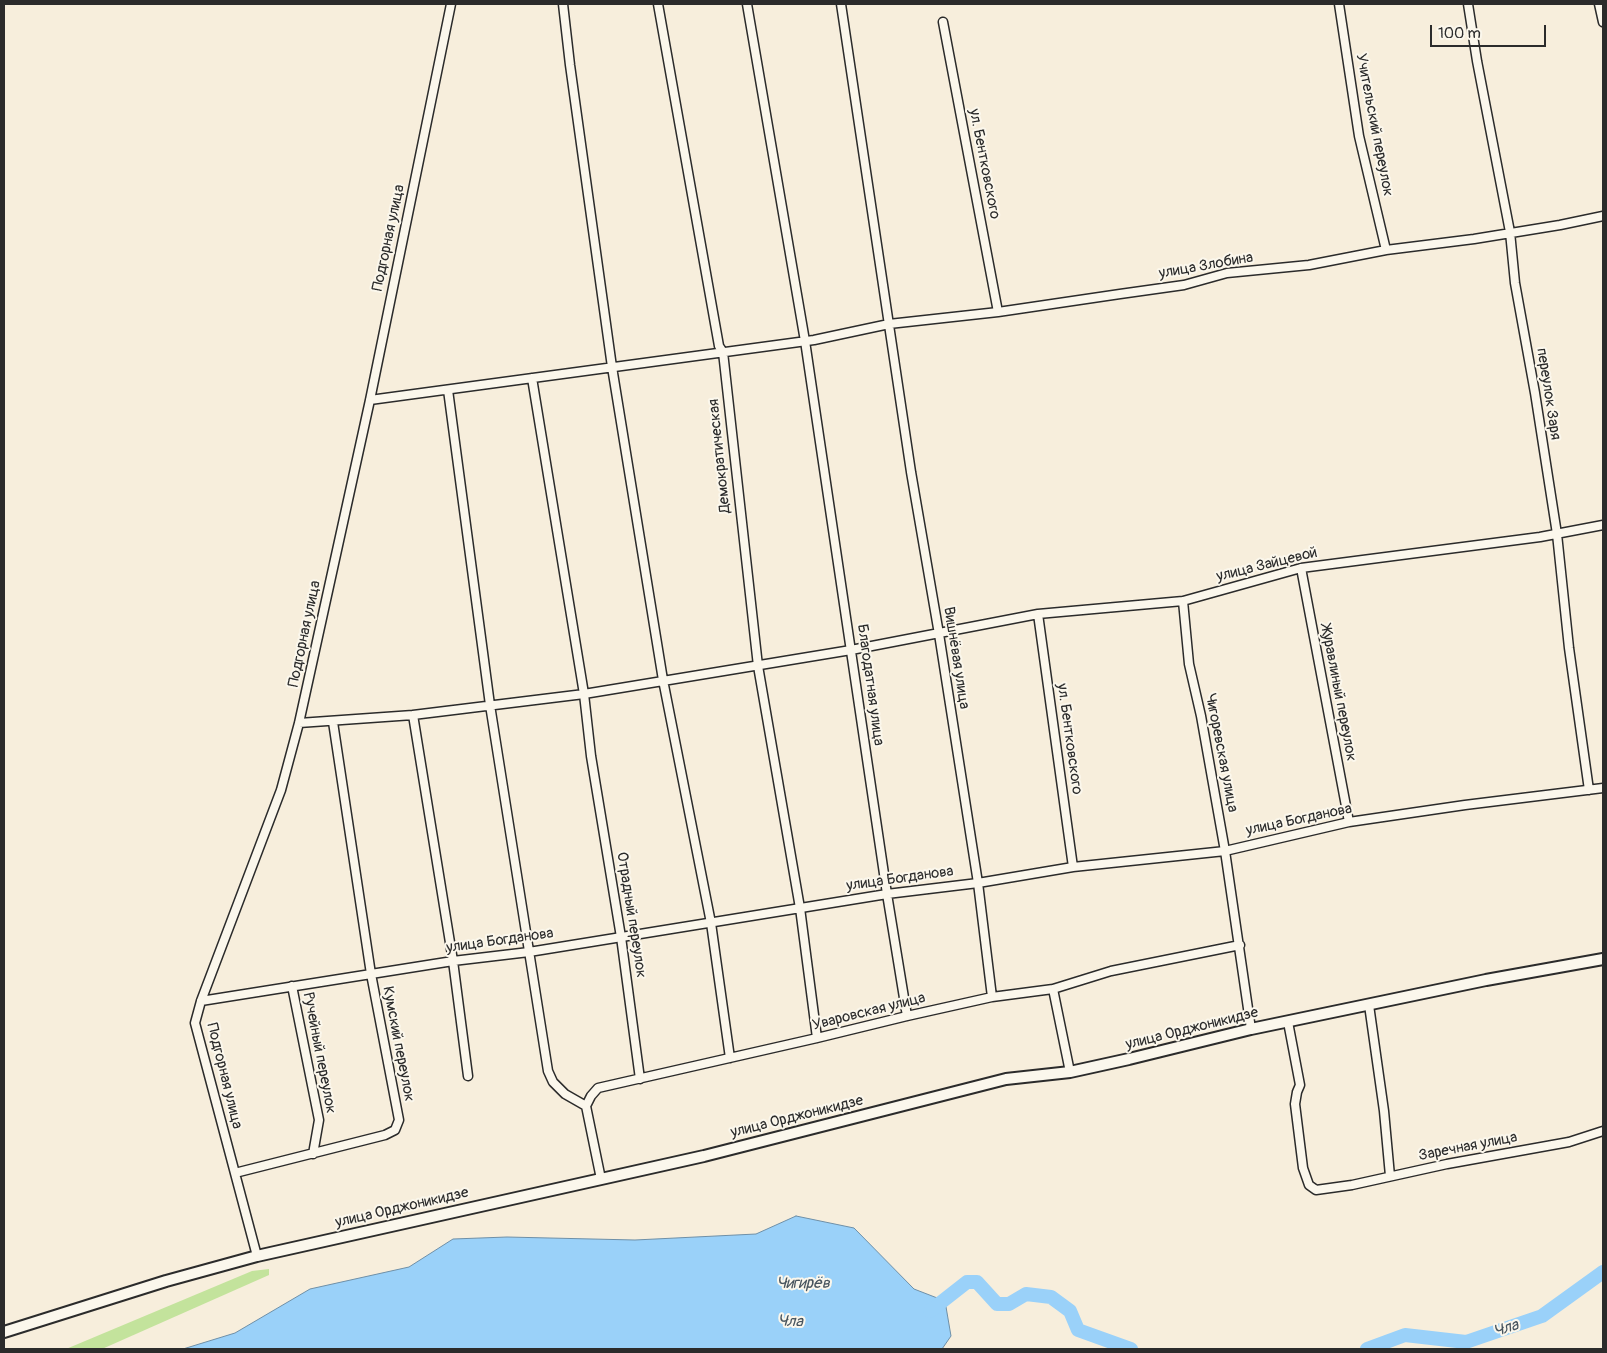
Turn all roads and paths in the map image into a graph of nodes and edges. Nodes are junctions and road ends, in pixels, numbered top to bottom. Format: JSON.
{"nodes":[{"id":1,"x":451,"y":4,"type":"edge"},
{"id":2,"x":564,"y":4,"type":"edge"},
{"id":3,"x":658,"y":4,"type":"edge"},
{"id":4,"x":747,"y":4,"type":"edge"},
{"id":5,"x":841,"y":4,"type":"edge"},
{"id":6,"x":1339,"y":4,"type":"edge"},
{"id":7,"x":1468,"y":4,"type":"edge"},
{"id":8,"x":1599,"y":4,"type":"edge"},
{"id":9,"x":943,"y":22,"type":"dead end"},
{"id":10,"x":1603,"y":22,"type":"edge"},
{"id":11,"x":1603,"y":216,"type":"edge"},
{"id":12,"x":1510,"y":232,"type":"junction"},
{"id":13,"x":1386,"y":250,"type":"junction"},
{"id":14,"x":998,"y":312,"type":"junction"},
{"id":15,"x":889,"y":324,"type":"junction"},
{"id":16,"x":805,"y":341,"type":"junction"},
{"id":17,"x":722,"y":352,"type":"junction"},
{"id":18,"x":612,"y":367,"type":"junction"},
{"id":19,"x":532,"y":378,"type":"junction"},
{"id":20,"x":448,"y":390,"type":"junction"},
{"id":21,"x":370,"y":400,"type":"junction"},
{"id":22,"x":1603,"y":525,"type":"edge"},
{"id":23,"x":1557,"y":534,"type":"junction"},
{"id":24,"x":1300,"y":568,"type":"junction"},
{"id":25,"x":1183,"y":601,"type":"junction"},
{"id":26,"x":1038,"y":614,"type":"junction"},
{"id":27,"x":939,"y":634,"type":"junction"},
{"id":28,"x":851,"y":650,"type":"junction"},
{"id":29,"x":758,"y":666,"type":"junction"},
{"id":30,"x":663,"y":680,"type":"junction"},
{"id":31,"x":584,"y":694,"type":"junction"},
{"id":32,"x":490,"y":705,"type":"junction"},
{"id":33,"x":414,"y":715,"type":"junction"},
{"id":34,"x":333,"y":722,"type":"junction"},
{"id":35,"x":299,"y":723,"type":"junction"},
{"id":36,"x":1603,"y":788,"type":"edge"},
{"id":37,"x":1589,"y":790,"type":"junction"},
{"id":38,"x":1349,"y":822,"type":"junction"},
{"id":39,"x":1225,"y":851,"type":"junction"},
{"id":40,"x":1074,"y":867,"type":"junction"},
{"id":41,"x":978,"y":883,"type":"junction"},
{"id":42,"x":887,"y":894,"type":"junction"},
{"id":43,"x":800,"y":908,"type":"junction"},
{"id":44,"x":711,"y":923,"type":"junction"},
{"id":45,"x":621,"y":937,"type":"junction"},
{"id":46,"x":1240,"y":945,"type":"junction"},
{"id":47,"x":529,"y":952,"type":"junction"},
{"id":48,"x":1603,"y":959,"type":"edge"},
{"id":49,"x":453,"y":961,"type":"junction"},
{"id":50,"x":371,"y":974,"type":"junction"},
{"id":51,"x":292,"y":986,"type":"junction"},
{"id":52,"x":1053,"y":989,"type":"junction"},
{"id":53,"x":992,"y":997,"type":"junction"},
{"id":54,"x":201,"y":1001,"type":"junction"},
{"id":55,"x":1369,"y":1004,"type":"junction"},
{"id":56,"x":907,"y":1016,"type":"junction"},
{"id":57,"x":1288,"y":1022,"type":"junction"},
{"id":58,"x":1252,"y":1029,"type":"junction"},
{"id":59,"x":817,"y":1038,"type":"junction"},
{"id":60,"x":730,"y":1058,"type":"junction"},
{"id":61,"x":1070,"y":1072,"type":"junction"},
{"id":62,"x":468,"y":1076,"type":"dead end"},
{"id":63,"x":640,"y":1079,"type":"junction"},
{"id":64,"x":586,"y":1106,"type":"junction"},
{"id":65,"x":1603,"y":1132,"type":"edge"},
{"id":66,"x":313,"y":1154,"type":"junction"},
{"id":67,"x":235,"y":1173,"type":"junction"},
{"id":68,"x":1390,"y":1176,"type":"junction"},
{"id":69,"x":601,"y":1179,"type":"junction"},
{"id":70,"x":257,"y":1256,"type":"junction"},
{"id":71,"x":4,"y":1332,"type":"edge"}],
"edges":[{"from":1,"to":21,"type":"street","name":"Подгорная улица"},
{"from":2,"to":18,"type":"street"},
{"from":3,"to":17,"type":"street","name":"Демократическая"},
{"from":4,"to":16,"type":"street","name":"Благодатная улица"},
{"from":5,"to":15,"type":"street","name":"Вишнёвая улица"},
{"from":6,"to":13,"type":"street","name":"Учительский переулок"},
{"from":7,"to":12,"type":"street","name":"переулок Заря"},
{"from":8,"to":10,"type":"street"},
{"from":9,"to":14,"type":"street","name":"ул. Бентковского"},
{"from":11,"to":12,"type":"street","name":"улица Злобина"},
{"from":12,"to":13,"type":"street","name":"улица Злобина"},
{"from":12,"to":23,"type":"street","name":"переулок Заря"},
{"from":13,"to":14,"type":"street","name":"улица Злобина"},
{"from":14,"to":15,"type":"street","name":"улица Злобина"},
{"from":15,"to":16,"type":"street","name":"улица Злобина"},
{"from":15,"to":27,"type":"street","name":"Вишнёвая улица"},
{"from":16,"to":17,"type":"street","name":"улица Злобина"},
{"from":16,"to":28,"type":"street","name":"Благодатная улица"},
{"from":17,"to":18,"type":"street","name":"улица Злобина"},
{"from":17,"to":29,"type":"street","name":"Демократическая"},
{"from":18,"to":19,"type":"street","name":"улица Злобина"},
{"from":18,"to":30,"type":"street"},
{"from":19,"to":20,"type":"street","name":"улица Злобина"},
{"from":19,"to":31,"type":"street","name":"Отрадный переулок"},
{"from":20,"to":21,"type":"street","name":"улица Злобина"},
{"from":20,"to":32,"type":"street"},
{"from":21,"to":35,"type":"street","name":"Подгорная улица"},
{"from":22,"to":23,"type":"street","name":"улица Зайцевой"},
{"from":23,"to":24,"type":"street","name":"улица Зайцевой"},
{"from":23,"to":37,"type":"street","name":"переулок Заря"},
{"from":24,"to":25,"type":"street","name":"улица Зайцевой"},
{"from":24,"to":38,"type":"street","name":"Журавлиный переулок"},
{"from":25,"to":26,"type":"street","name":"улица Зайцевой"},
{"from":25,"to":39,"type":"street","name":"Чигоревская улица"},
{"from":26,"to":27,"type":"street","name":"улица Зайцевой"},
{"from":26,"to":40,"type":"street","name":"ул. Бентковского"},
{"from":27,"to":28,"type":"street","name":"улица Зайцевой"},
{"from":27,"to":41,"type":"street","name":"Вишнёвая улица"},
{"from":28,"to":29,"type":"street","name":"улица Зайцевой"},
{"from":28,"to":42,"type":"street","name":"Благодатная улица"},
{"from":29,"to":30,"type":"street","name":"улица Зайцевой"},
{"from":29,"to":43,"type":"street","name":"Демократическая"},
{"from":30,"to":31,"type":"street","name":"улица Зайцевой"},
{"from":30,"to":44,"type":"street"},
{"from":31,"to":32,"type":"street","name":"улица Зайцевой"},
{"from":31,"to":45,"type":"street","name":"Отрадный переулок"},
{"from":32,"to":33,"type":"street","name":"улица Зайцевой"},
{"from":32,"to":47,"type":"street"},
{"from":33,"to":34,"type":"street","name":"улица Зайцевой"},
{"from":33,"to":49,"type":"street"},
{"from":34,"to":35,"type":"street","name":"улица Зайцевой"},
{"from":34,"to":50,"type":"street","name":"Кумский переулок"},
{"from":35,"to":54,"type":"street","name":"Подгорная улица"},
{"from":36,"to":37,"type":"street","name":"улица Богданова"},
{"from":37,"to":38,"type":"street","name":"улица Богданова"},
{"from":38,"to":39,"type":"street","name":"улица Богданова"},
{"from":39,"to":40,"type":"street","name":"улица Богданова"},
{"from":39,"to":46,"type":"street","name":"Чигоревская улица"},
{"from":40,"to":41,"type":"street","name":"улица Богданова"},
{"from":41,"to":42,"type":"street","name":"улица Богданова"},
{"from":41,"to":53,"type":"street","name":"Вишнёвая улица"},
{"from":42,"to":43,"type":"street","name":"улица Богданова"},
{"from":42,"to":56,"type":"street","name":"Благодатная улица"},
{"from":43,"to":44,"type":"street","name":"улица Богданова"},
{"from":43,"to":59,"type":"street","name":"Демократическая"},
{"from":44,"to":45,"type":"street","name":"улица Богданова"},
{"from":44,"to":60,"type":"street"},
{"from":45,"to":47,"type":"street","name":"улица Богданова"},
{"from":45,"to":63,"type":"street","name":"Отрадный переулок"},
{"from":46,"to":52,"type":"street","name":"Уваровская улица"},
{"from":46,"to":58,"type":"street","name":"Чигоревская улица"},
{"from":47,"to":49,"type":"street","name":"улица Богданова"},
{"from":47,"to":64,"type":"street"},
{"from":48,"to":55,"type":"street","name":"улица Орджоникидзе"},
{"from":49,"to":50,"type":"street","name":"улица Богданова"},
{"from":49,"to":62,"type":"street"},
{"from":50,"to":51,"type":"street","name":"улица Богданова"},
{"from":50,"to":66,"type":"street","name":"Кумский переулок"},
{"from":51,"to":54,"type":"street","name":"улица Богданова"},
{"from":51,"to":66,"type":"street","name":"Ручейный переулок"},
{"from":52,"to":53,"type":"street","name":"Уваровская улица"},
{"from":52,"to":61,"type":"street"},
{"from":53,"to":56,"type":"street","name":"Уваровская улица"},
{"from":54,"to":67,"type":"street","name":"Подгорная улица"},
{"from":55,"to":57,"type":"street","name":"улица Орджоникидзе"},
{"from":55,"to":68,"type":"street"},
{"from":56,"to":59,"type":"street","name":"Уваровская улица"},
{"from":57,"to":58,"type":"street","name":"улица Орджоникидзе"},
{"from":57,"to":68,"type":"street","name":"Заречная улица"},
{"from":58,"to":61,"type":"street","name":"улица Орджоникидзе"},
{"from":59,"to":60,"type":"street","name":"Уваровская улица"},
{"from":60,"to":63,"type":"street","name":"Уваровская улица"},
{"from":61,"to":69,"type":"street","name":"улица Орджоникидзе"},
{"from":63,"to":64,"type":"street","name":"Уваровская улица"},
{"from":64,"to":69,"type":"street"},
{"from":65,"to":68,"type":"street","name":"Заречная улица"},
{"from":66,"to":67,"type":"street"},
{"from":67,"to":70,"type":"street","name":"Подгорная улица"},
{"from":69,"to":70,"type":"street","name":"улица Орджоникидзе"},
{"from":70,"to":71,"type":"street","name":"улица Орджоникидзе"}]}
